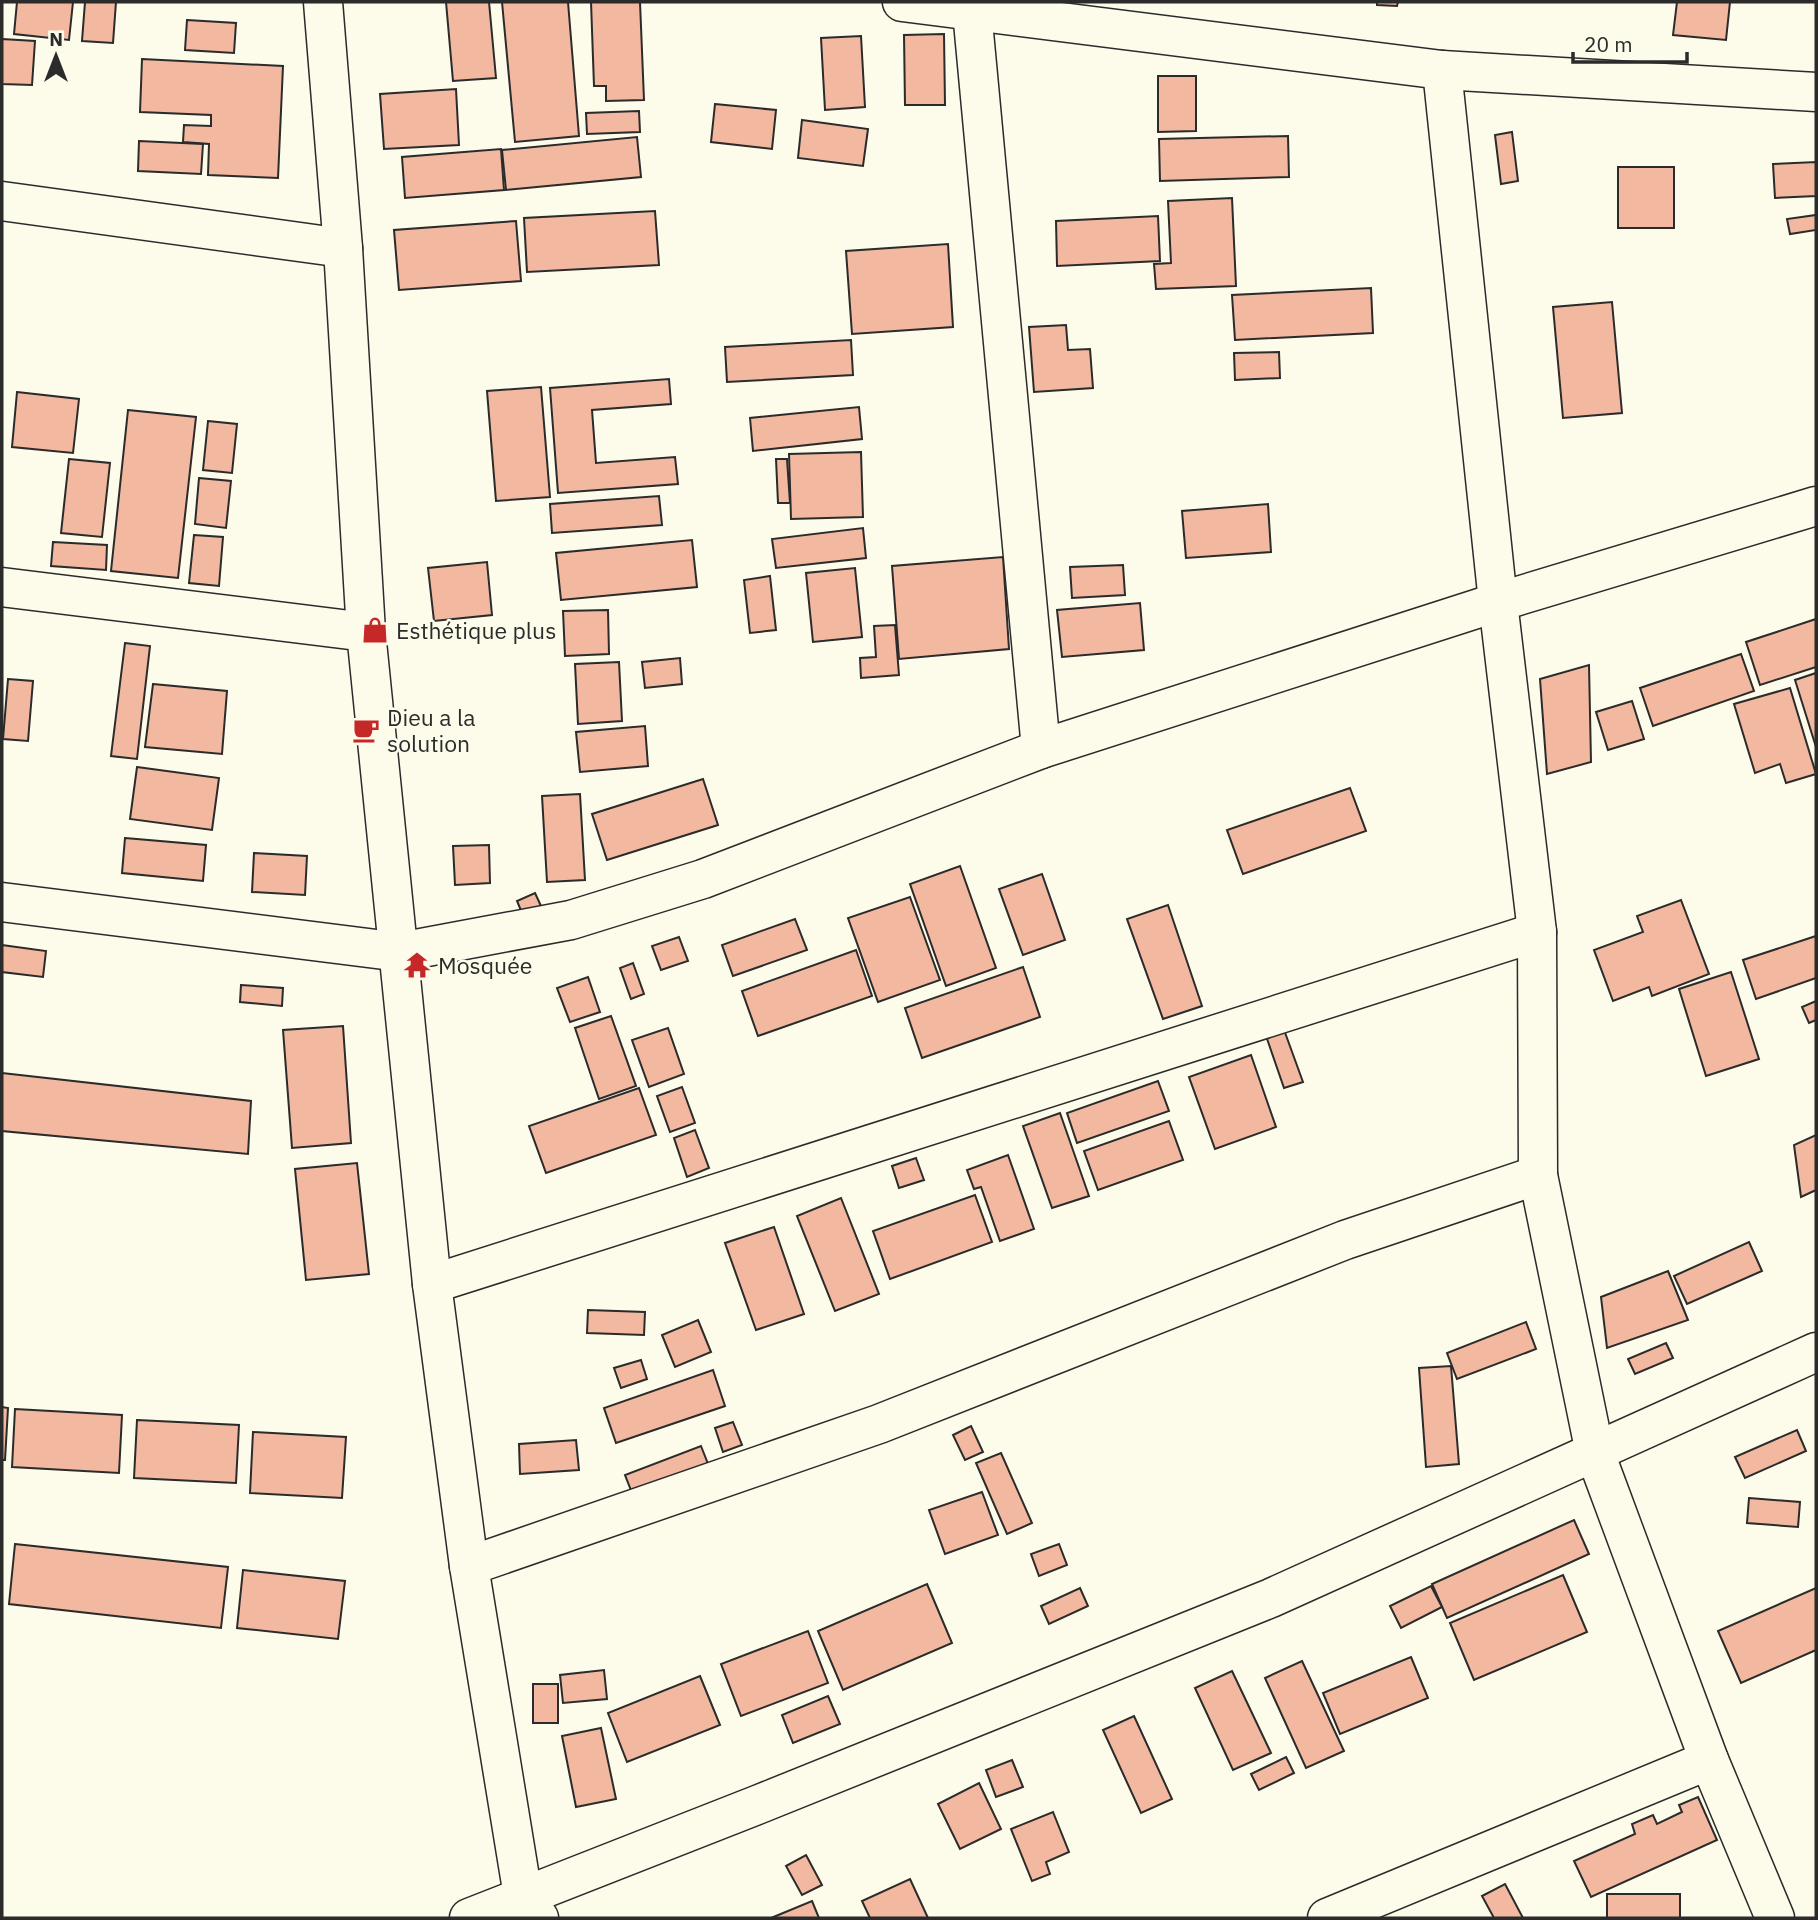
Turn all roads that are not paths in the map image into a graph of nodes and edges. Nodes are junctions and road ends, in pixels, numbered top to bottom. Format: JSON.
{"nodes":[{"id":1,"x":323,"y":2,"type":"edge"},
{"id":2,"x":902,"y":2,"type":"edge"},
{"id":3,"x":972,"y":11,"type":"junction"},
{"id":4,"x":1443,"y":70,"type":"junction"},
{"id":5,"x":1816,"y":92,"type":"edge"},
{"id":6,"x":2,"y":201,"type":"edge"},
{"id":7,"x":342,"y":248,"type":"junction"},
{"id":8,"x":1816,"y":506,"type":"edge"},
{"id":9,"x":2,"y":587,"type":"edge"},
{"id":10,"x":1498,"y":602,"type":"junction"},
{"id":11,"x":366,"y":632,"type":"junction"},
{"id":12,"x":1041,"y":749,"type":"junction"},
{"id":13,"x":2,"y":902,"type":"edge"},
{"id":14,"x":1537,"y":932,"type":"junction"},
{"id":15,"x":400,"y":952,"type":"junction"},
{"id":16,"x":1538,"y":1175,"type":"junction"},
{"id":17,"x":432,"y":1284,"type":"junction"},
{"id":18,"x":1816,"y":1352,"type":"edge"},
{"id":19,"x":1595,"y":1453,"type":"junction"},
{"id":20,"x":469,"y":1566,"type":"junction"},
{"id":21,"x":1709,"y":1760,"type":"junction"},
{"id":22,"x":531,"y":1907,"type":"edge"},
{"id":23,"x":469,"y":1918,"type":"edge"},
{"id":24,"x":1327,"y":1918,"type":"edge"},
{"id":25,"x":1775,"y":1918,"type":"edge"}],
"edges":[{"from":1,"to":7,"type":"street"},
{"from":2,"to":3,"type":"street"},
{"from":3,"to":4,"type":"street"},
{"from":3,"to":12,"type":"street"},
{"from":4,"to":5,"type":"street"},
{"from":4,"to":10,"type":"street"},
{"from":6,"to":7,"type":"street"},
{"from":7,"to":11,"type":"street"},
{"from":8,"to":10,"type":"street"},
{"from":9,"to":11,"type":"street"},
{"from":10,"to":12,"type":"street"},
{"from":10,"to":14,"type":"street"},
{"from":11,"to":15,"type":"street"},
{"from":12,"to":15,"type":"street"},
{"from":13,"to":15,"type":"street"},
{"from":14,"to":16,"type":"street"},
{"from":14,"to":17,"type":"street"},
{"from":15,"to":17,"type":"street"},
{"from":16,"to":19,"type":"street"},
{"from":16,"to":20,"type":"street"},
{"from":17,"to":20,"type":"street"},
{"from":18,"to":19,"type":"street"},
{"from":19,"to":21,"type":"street"},
{"from":19,"to":22,"type":"street"},
{"from":20,"to":22,"type":"street"},
{"from":21,"to":24,"type":"street"},
{"from":21,"to":25,"type":"street"},
{"from":22,"to":23,"type":"street"}]}
